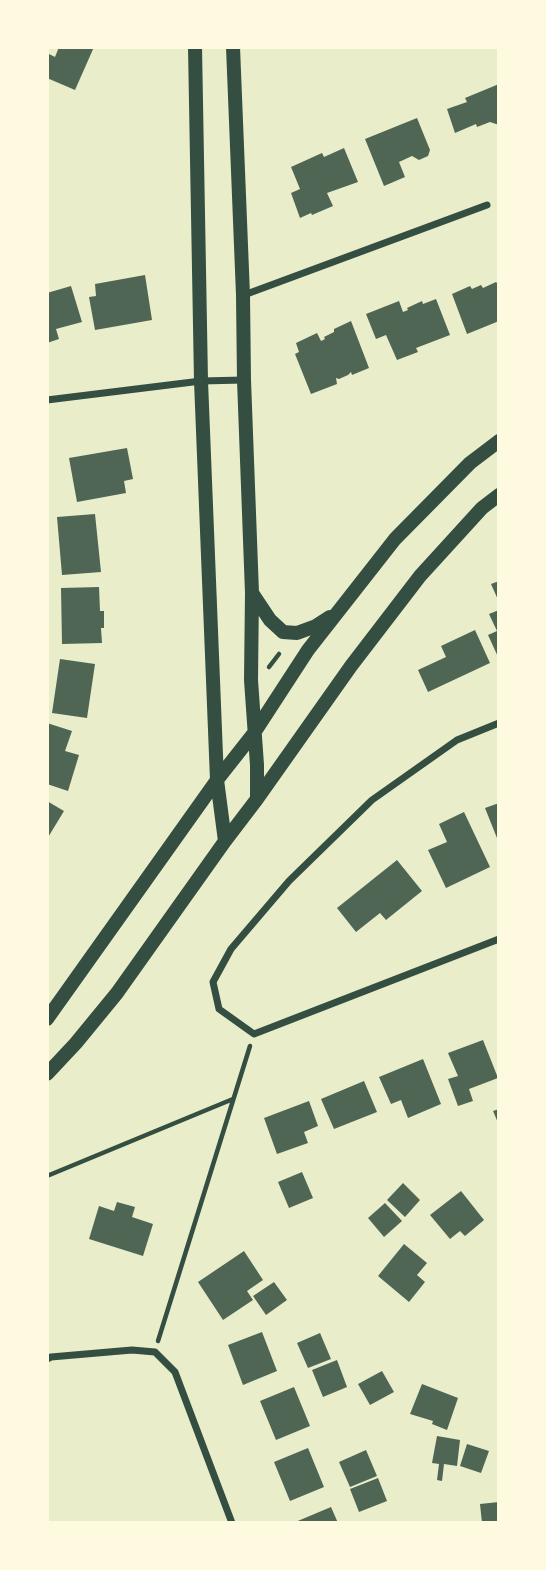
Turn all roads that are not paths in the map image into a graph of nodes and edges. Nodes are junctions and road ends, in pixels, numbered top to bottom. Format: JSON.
{"nodes":[{"id":1,"x":195,"y":47,"type":"edge"},
{"id":2,"x":233,"y":47,"type":"edge"},
{"id":3,"x":487,"y":205,"type":"dead end"},
{"id":4,"x":243,"y":295,"type":"junction"},
{"id":5,"x":244,"y":380,"type":"junction"},
{"id":6,"x":201,"y":381,"type":"junction"},
{"id":7,"x":47,"y":400,"type":"edge"},
{"id":8,"x":499,"y":441,"type":"edge"},
{"id":9,"x":499,"y":495,"type":"edge"},
{"id":10,"x":252,"y":593,"type":"junction"},
{"id":11,"x":338,"y":613,"type":"junction"},
{"id":12,"x":499,"y":723,"type":"edge"},
{"id":13,"x":254,"y":733,"type":"junction"},
{"id":14,"x":217,"y":780,"type":"junction"},
{"id":15,"x":257,"y":799,"type":"junction"},
{"id":16,"x":225,"y":841,"type":"junction"},
{"id":17,"x":499,"y":939,"type":"edge"},
{"id":18,"x":47,"y":1019,"type":"edge"},
{"id":19,"x":47,"y":1074,"type":"edge"},
{"id":20,"x":47,"y":1359,"type":"edge"},
{"id":21,"x":232,"y":1523,"type":"edge"}],
"edges":[{"from":1,"to":6,"type":"main road"},
{"from":2,"to":4,"type":"main road"},
{"from":3,"to":4,"type":"street"},
{"from":4,"to":5,"type":"main road"},
{"from":5,"to":6,"type":"street"},
{"from":5,"to":10,"type":"main road"},
{"from":6,"to":7,"type":"street"},
{"from":6,"to":14,"type":"main road"},
{"from":8,"to":11,"type":"main road"},
{"from":9,"to":15,"type":"main road"},
{"from":10,"to":11,"type":"main road"},
{"from":10,"to":13,"type":"main road"},
{"from":11,"to":13,"type":"main road"},
{"from":12,"to":17,"type":"street"},
{"from":13,"to":14,"type":"main road"},
{"from":13,"to":15,"type":"main road"},
{"from":14,"to":16,"type":"main road"},
{"from":14,"to":18,"type":"main road"},
{"from":15,"to":16,"type":"main road"},
{"from":16,"to":19,"type":"main road"},
{"from":20,"to":21,"type":"street"}]}
